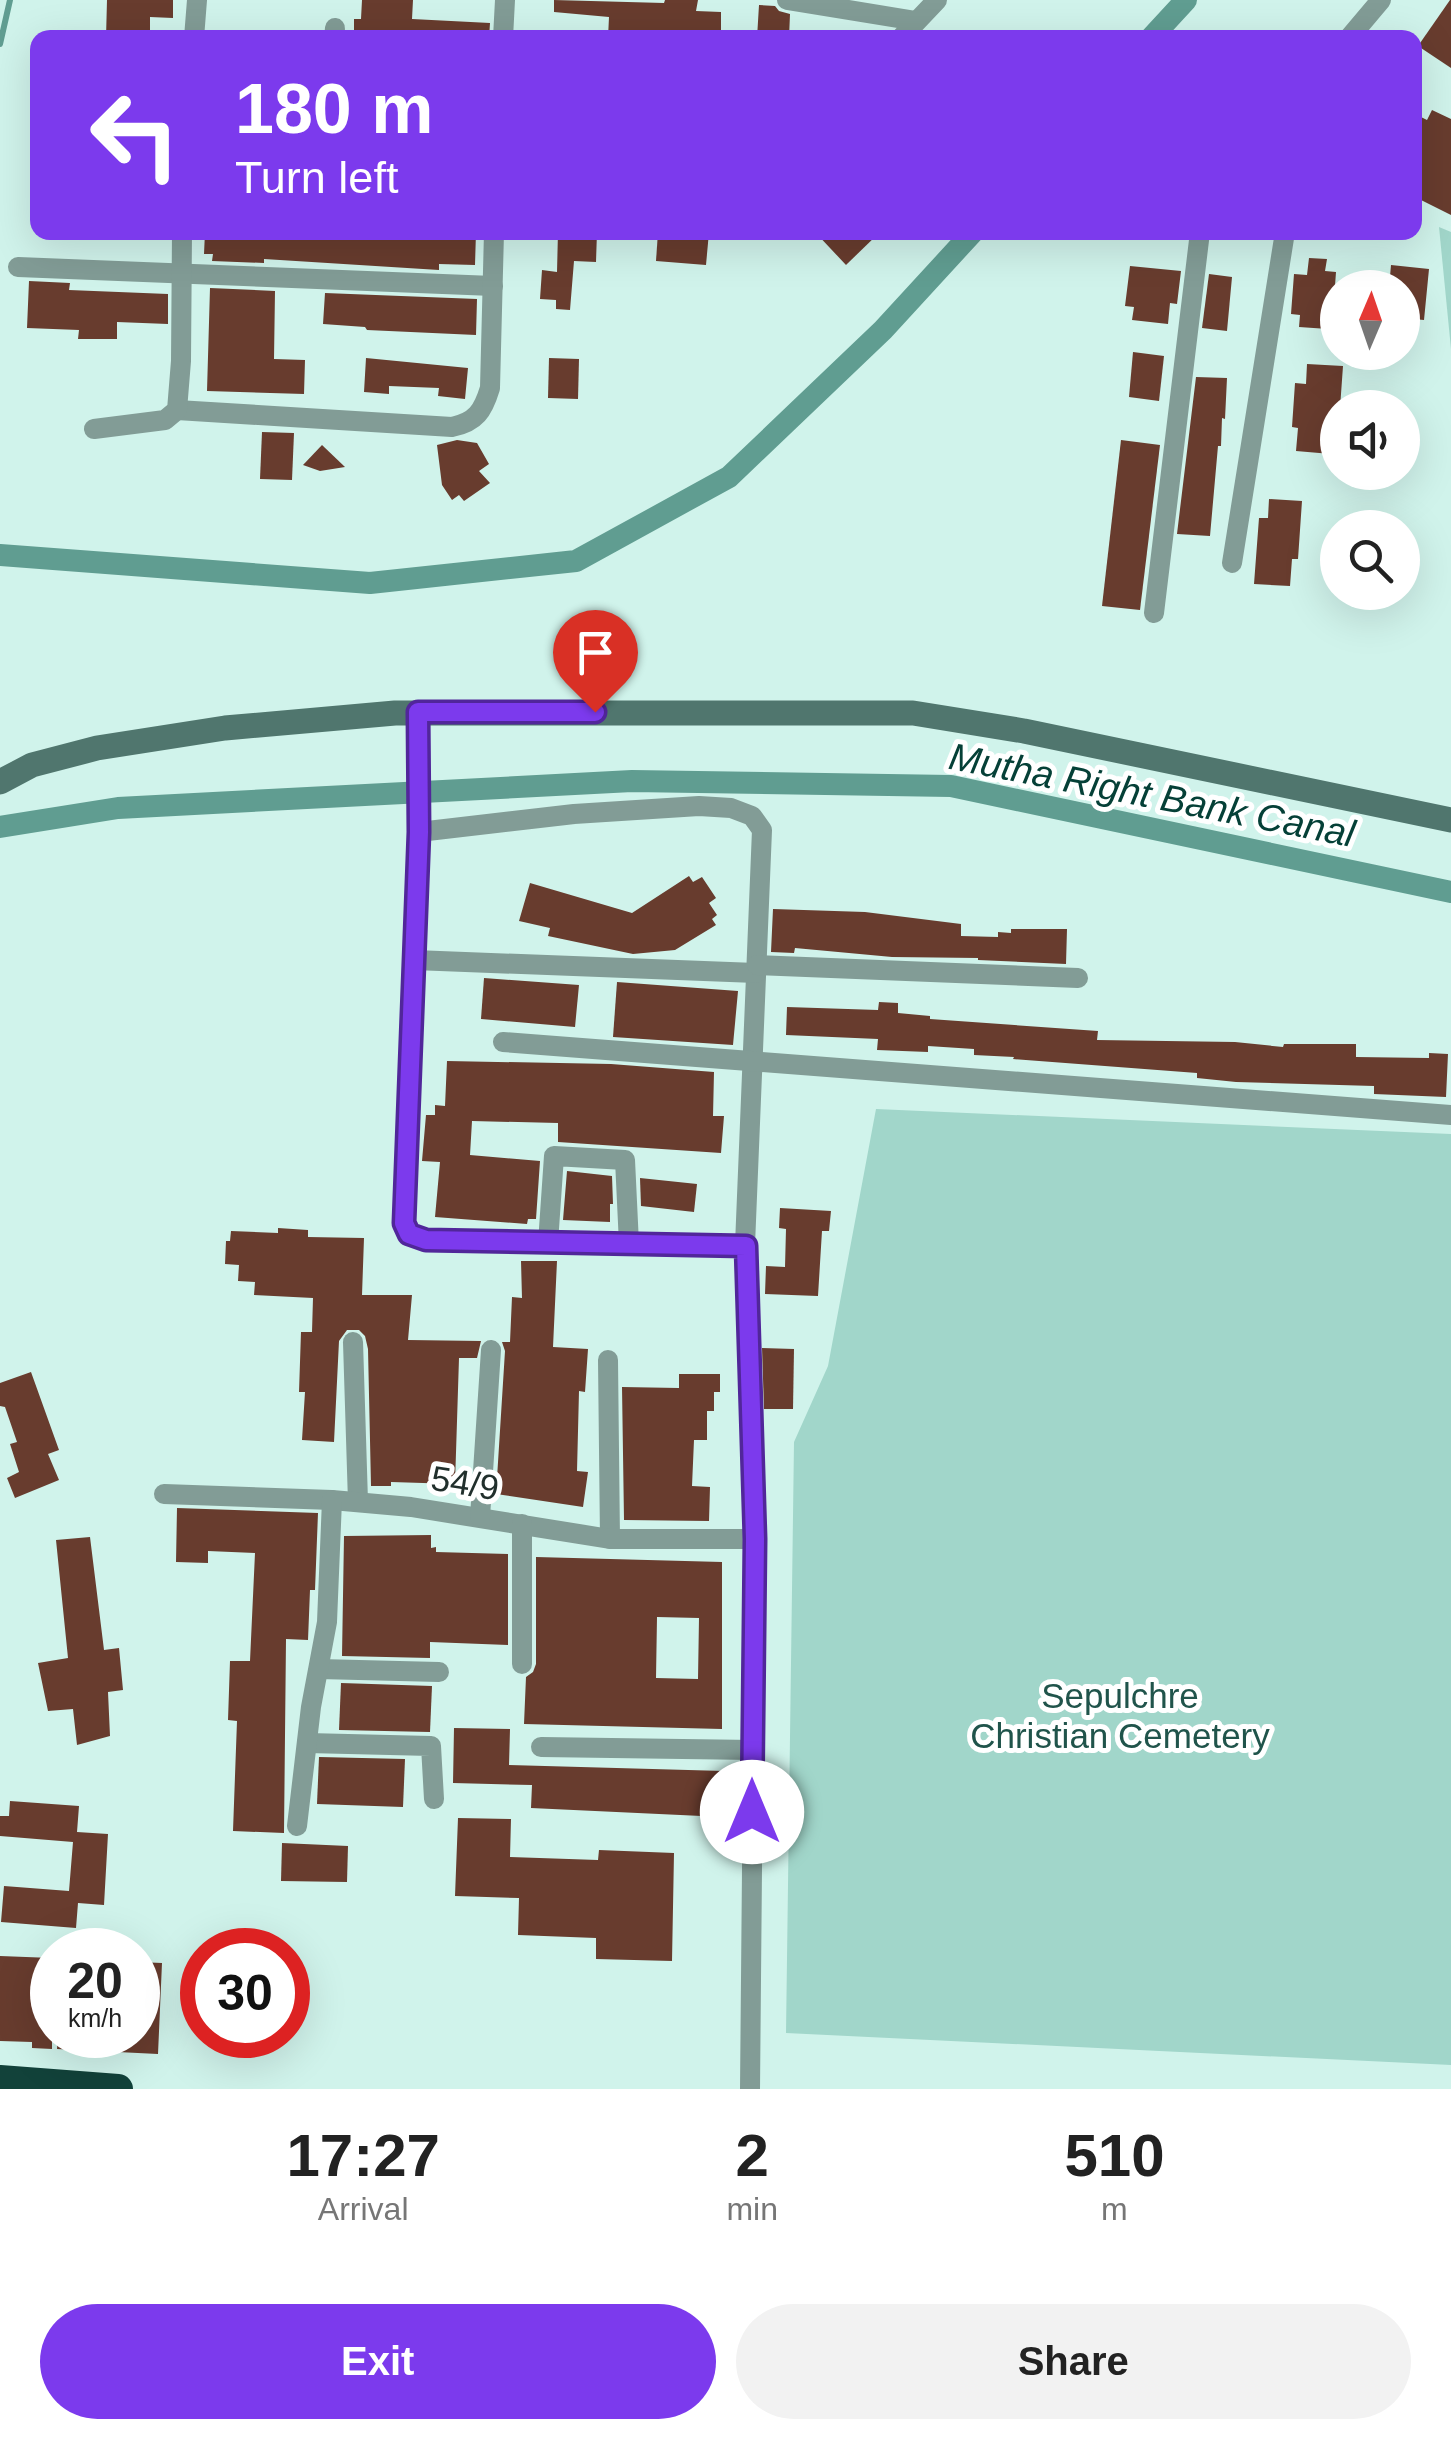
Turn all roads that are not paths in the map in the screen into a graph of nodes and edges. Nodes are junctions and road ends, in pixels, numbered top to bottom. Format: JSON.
{"nodes":[{"id":1,"x":197,"y":0,"type":"edge"},
{"id":2,"x":505,"y":0,"type":"edge"},
{"id":3,"x":787,"y":0,"type":"edge"},
{"id":4,"x":936,"y":0,"type":"edge"},
{"id":5,"x":1381,"y":0,"type":"edge"},
{"id":6,"x":916,"y":21,"type":"junction"},
{"id":7,"x":195,"y":30,"type":"edge"},
{"id":8,"x":503,"y":30,"type":"edge"},
{"id":9,"x":909,"y":30,"type":"edge"},
{"id":10,"x":1356,"y":30,"type":"edge"},
{"id":11,"x":181,"y":240,"type":"edge"},
{"id":12,"x":494,"y":240,"type":"edge"},
{"id":13,"x":1199,"y":240,"type":"edge"},
{"id":14,"x":1284,"y":240,"type":"edge"},
{"id":15,"x":18,"y":268,"type":"dead end"},
{"id":16,"x":179,"y":274,"type":"junction"},
{"id":17,"x":493,"y":286,"type":"junction"},
{"id":18,"x":176,"y":410,"type":"junction"},
{"id":19,"x":94,"y":429,"type":"dead end"},
{"id":20,"x":1232,"y":563,"type":"dead end"},
{"id":21,"x":1154,"y":613,"type":"dead end"},
{"id":22,"x":418,"y":712,"type":"junction"},
{"id":23,"x":0,"y":782,"type":"edge"},
{"id":24,"x":1451,"y":820,"type":"edge"},
{"id":25,"x":419,"y":823,"type":"junction"},
{"id":26,"x":414,"y":960,"type":"junction"},
{"id":27,"x":757,"y":969,"type":"junction"},
{"id":28,"x":1078,"y":978,"type":"dead end"},
{"id":29,"x":502,"y":1042,"type":"dead end"},
{"id":30,"x":751,"y":1060,"type":"junction"},
{"id":31,"x":1451,"y":1115,"type":"edge"},
{"id":32,"x":548,"y":1243,"type":"junction"},
{"id":33,"x":629,"y":1244,"type":"junction"},
{"id":34,"x":746,"y":1246,"type":"junction"},
{"id":35,"x":354,"y":1342,"type":"dead end"},
{"id":36,"x":490,"y":1350,"type":"dead end"},
{"id":37,"x":608,"y":1360,"type":"dead end"},
{"id":38,"x":164,"y":1494,"type":"dead end"},
{"id":39,"x":332,"y":1500,"type":"junction"},
{"id":40,"x":358,"y":1502,"type":"junction"},
{"id":41,"x":480,"y":1517,"type":"junction"},
{"id":42,"x":522,"y":1524,"type":"junction"},
{"id":43,"x":610,"y":1538,"type":"junction"},
{"id":44,"x":755,"y":1539,"type":"junction"},
{"id":45,"x":522,"y":1664,"type":"dead end"},
{"id":46,"x":320,"y":1669,"type":"junction"},
{"id":47,"x":439,"y":1672,"type":"dead end"},
{"id":48,"x":306,"y":1743,"type":"junction"},
{"id":49,"x":541,"y":1747,"type":"dead end"},
{"id":50,"x":753,"y":1750,"type":"junction"},
{"id":51,"x":434,"y":1799,"type":"dead end"},
{"id":52,"x":297,"y":1826,"type":"dead end"},
{"id":53,"x":0,"y":2080,"type":"edge"},
{"id":54,"x":118,"y":2089,"type":"edge"},
{"id":55,"x":750,"y":2089,"type":"edge"}],
"edges":[{"from":1,"to":7,"type":"street"},
{"from":2,"to":8,"type":"street"},
{"from":3,"to":6,"type":"street"},
{"from":4,"to":6,"type":"street"},
{"from":5,"to":10,"type":"street"},
{"from":6,"to":9,"type":"street"},
{"from":11,"to":16,"type":"street"},
{"from":12,"to":17,"type":"street"},
{"from":13,"to":21,"type":"street"},
{"from":14,"to":20,"type":"street"},
{"from":15,"to":16,"type":"street"},
{"from":16,"to":17,"type":"street"},
{"from":16,"to":18,"type":"street"},
{"from":17,"to":18,"type":"street"},
{"from":18,"to":19,"type":"street"},
{"from":22,"to":23,"type":"street"},
{"from":22,"to":24,"type":"street"},
{"from":22,"to":25,"type":"street"},
{"from":25,"to":26,"type":"street"},
{"from":25,"to":27,"type":"street"},
{"from":26,"to":27,"type":"street"},
{"from":26,"to":32,"type":"street"},
{"from":27,"to":28,"type":"street"},
{"from":27,"to":30,"type":"street"},
{"from":29,"to":30,"type":"street"},
{"from":30,"to":31,"type":"street"},
{"from":30,"to":34,"type":"street"},
{"from":32,"to":33,"type":"street"},
{"from":32,"to":33,"type":"street"},
{"from":33,"to":34,"type":"street"},
{"from":34,"to":44,"type":"street"},
{"from":35,"to":40,"type":"street"},
{"from":36,"to":41,"type":"street"},
{"from":37,"to":43,"type":"street"},
{"from":38,"to":39,"type":"street","name":"54/9"},
{"from":39,"to":40,"type":"street","name":"54/9"},
{"from":39,"to":46,"type":"street"},
{"from":40,"to":41,"type":"street","name":"54/9"},
{"from":41,"to":42,"type":"street","name":"54/9"},
{"from":42,"to":43,"type":"street","name":"54/9"},
{"from":42,"to":45,"type":"street"},
{"from":43,"to":44,"type":"street","name":"54/9"},
{"from":44,"to":50,"type":"street"},
{"from":46,"to":47,"type":"street"},
{"from":46,"to":48,"type":"street"},
{"from":48,"to":51,"type":"street"},
{"from":48,"to":52,"type":"street"},
{"from":49,"to":50,"type":"street"},
{"from":50,"to":55,"type":"street"},
{"from":53,"to":54,"type":"highway"}]}
